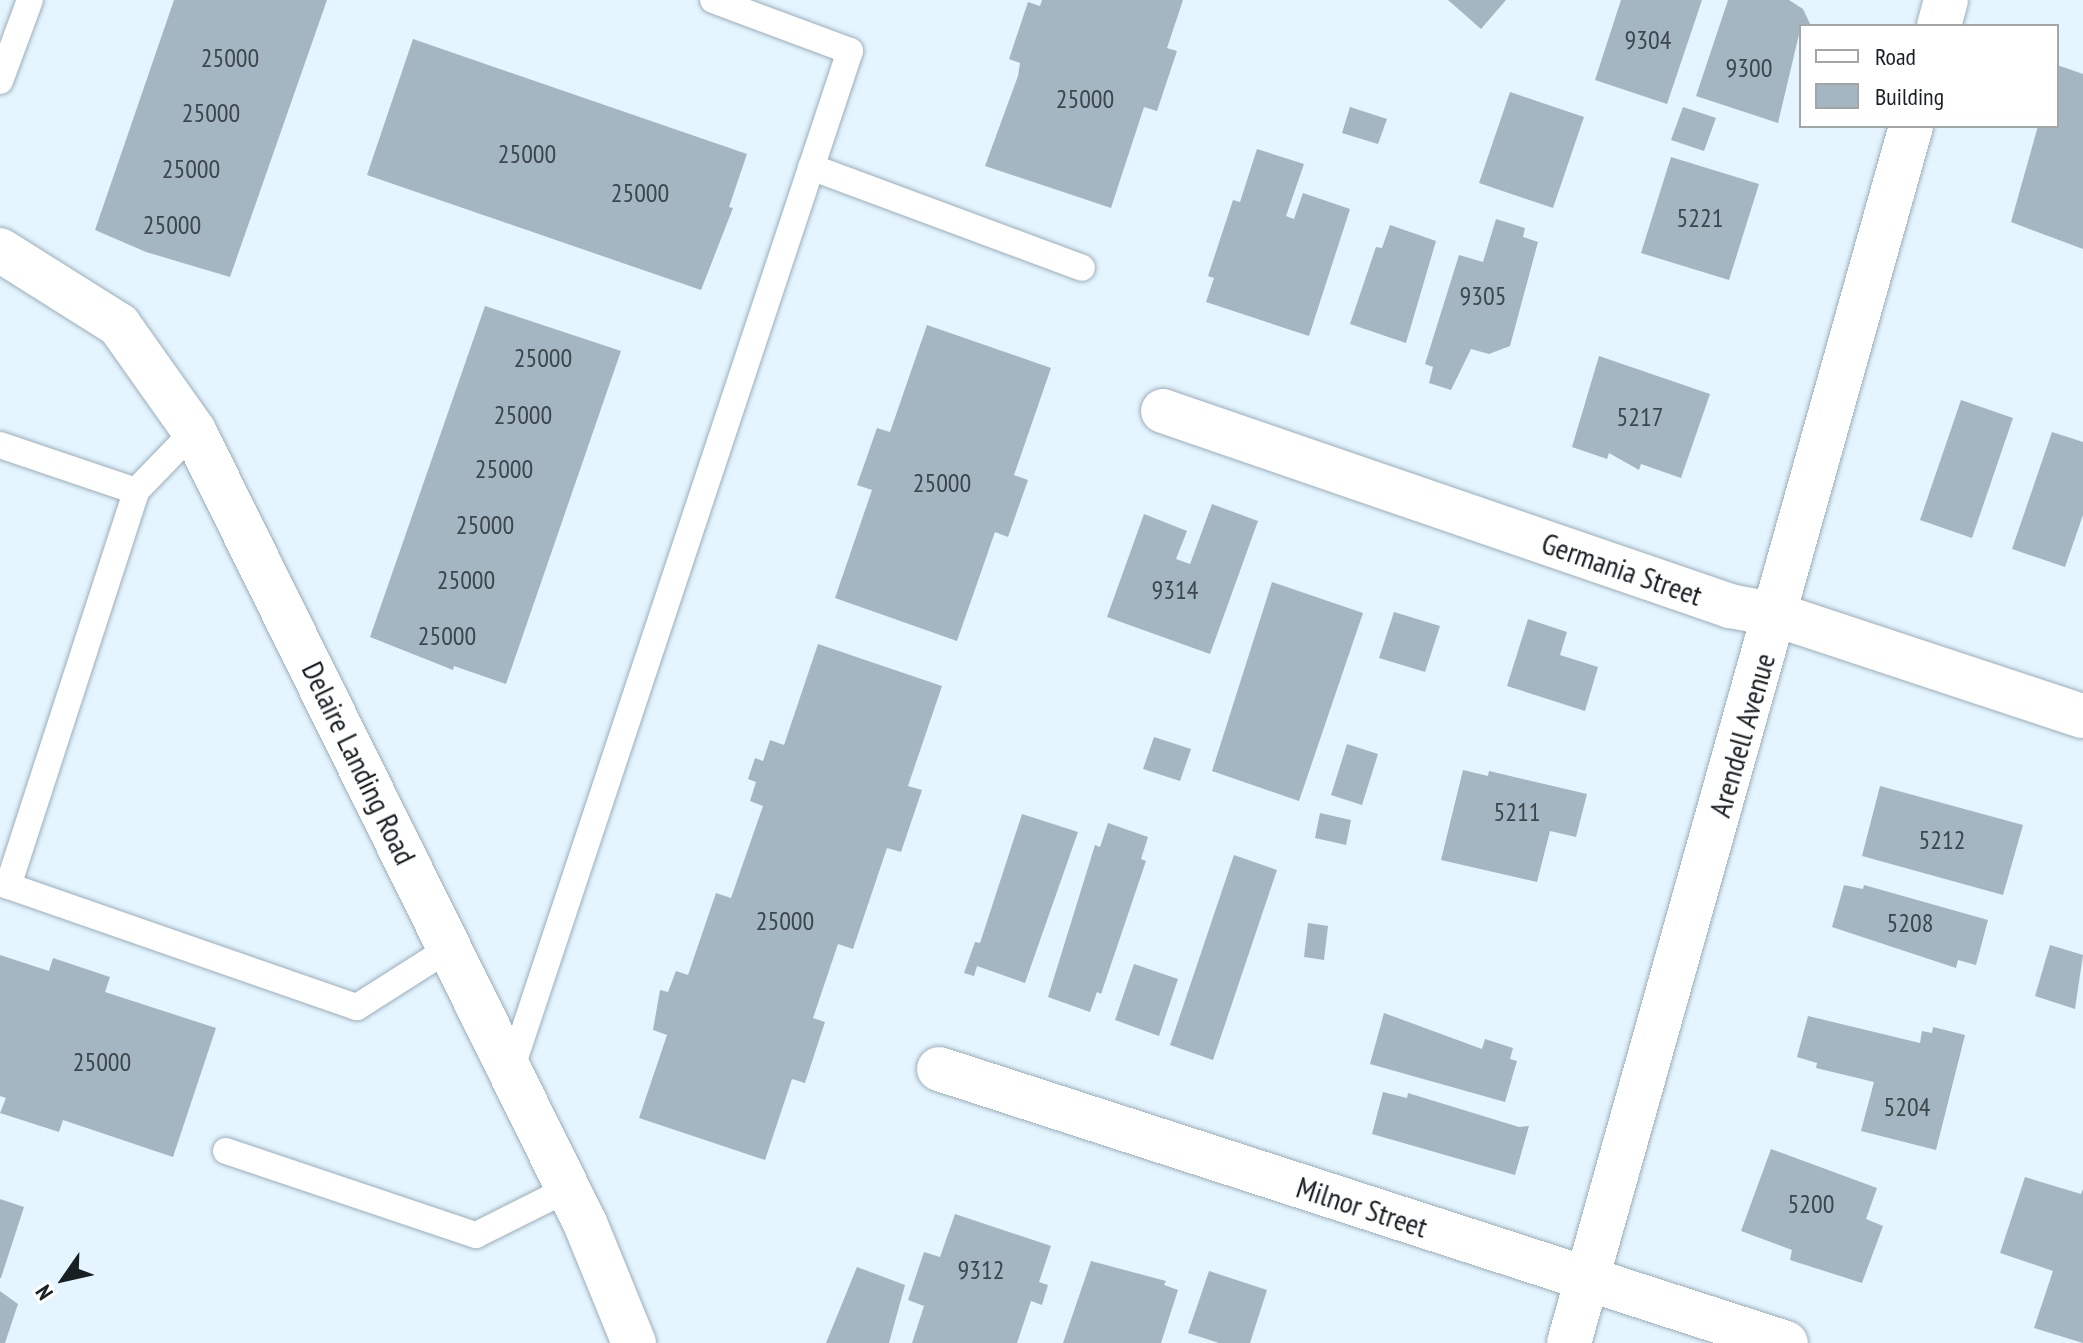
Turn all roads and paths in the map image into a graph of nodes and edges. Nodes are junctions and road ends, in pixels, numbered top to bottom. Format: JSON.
{"nodes":[{"id":1,"x":30,"y":0,"type":"edge"},
{"id":2,"x":713,"y":0,"type":"edge"},
{"id":3,"x":1946,"y":0,"type":"edge"},
{"id":4,"x":1940,"y":24,"type":"edge"},
{"id":5,"x":0,"y":81,"type":"edge"},
{"id":6,"x":1910,"y":128,"type":"edge"},
{"id":7,"x":811,"y":167,"type":"junction"},
{"id":8,"x":0,"y":250,"type":"edge"},
{"id":9,"x":1082,"y":268,"type":"dead end"},
{"id":10,"x":1163,"y":411,"type":"dead end"},
{"id":11,"x":194,"y":431,"type":"junction"},
{"id":12,"x":0,"y":445,"type":"edge"},
{"id":13,"x":136,"y":491,"type":"junction"},
{"id":14,"x":1777,"y":615,"type":"junction"},
{"id":15,"x":2083,"y":716,"type":"edge"},
{"id":16,"x":4,"y":885,"type":"edge"},
{"id":17,"x":450,"y":948,"type":"junction"},
{"id":18,"x":939,"y":1069,"type":"dead end"},
{"id":19,"x":511,"y":1070,"type":"junction"},
{"id":20,"x":226,"y":1151,"type":"dead end"},
{"id":21,"x":568,"y":1189,"type":"junction"},
{"id":22,"x":1585,"y":1280,"type":"junction"},
{"id":23,"x":634,"y":1343,"type":"edge"},
{"id":24,"x":1569,"y":1343,"type":"edge"},
{"id":25,"x":1786,"y":1343,"type":"edge"}],
"edges":[{"from":1,"to":5,"type":"lane"},
{"from":2,"to":7,"type":"lane"},
{"from":3,"to":4,"type":"street"},
{"from":6,"to":14,"type":"street","name":"Arendell Avenue"},
{"from":7,"to":9,"type":"lane"},
{"from":7,"to":19,"type":"lane"},
{"from":8,"to":11,"type":"street","name":"Delaire Landing Road"},
{"from":10,"to":14,"type":"street","name":"Germania Street"},
{"from":11,"to":13,"type":"lane"},
{"from":11,"to":17,"type":"street","name":"Delaire Landing Road"},
{"from":12,"to":13,"type":"lane"},
{"from":13,"to":16,"type":"lane"},
{"from":14,"to":15,"type":"street","name":"Germania Street"},
{"from":14,"to":22,"type":"street","name":"Arendell Avenue"},
{"from":16,"to":17,"type":"lane"},
{"from":17,"to":19,"type":"street","name":"Delaire Landing Road"},
{"from":18,"to":22,"type":"street","name":"Milnor Street"},
{"from":19,"to":21,"type":"street","name":"Delaire Landing Road"},
{"from":20,"to":21,"type":"lane"},
{"from":21,"to":23,"type":"street","name":"Delaire Landing Road"},
{"from":22,"to":24,"type":"street","name":"Arendell Avenue"},
{"from":22,"to":25,"type":"street","name":"Milnor Street"}]}
